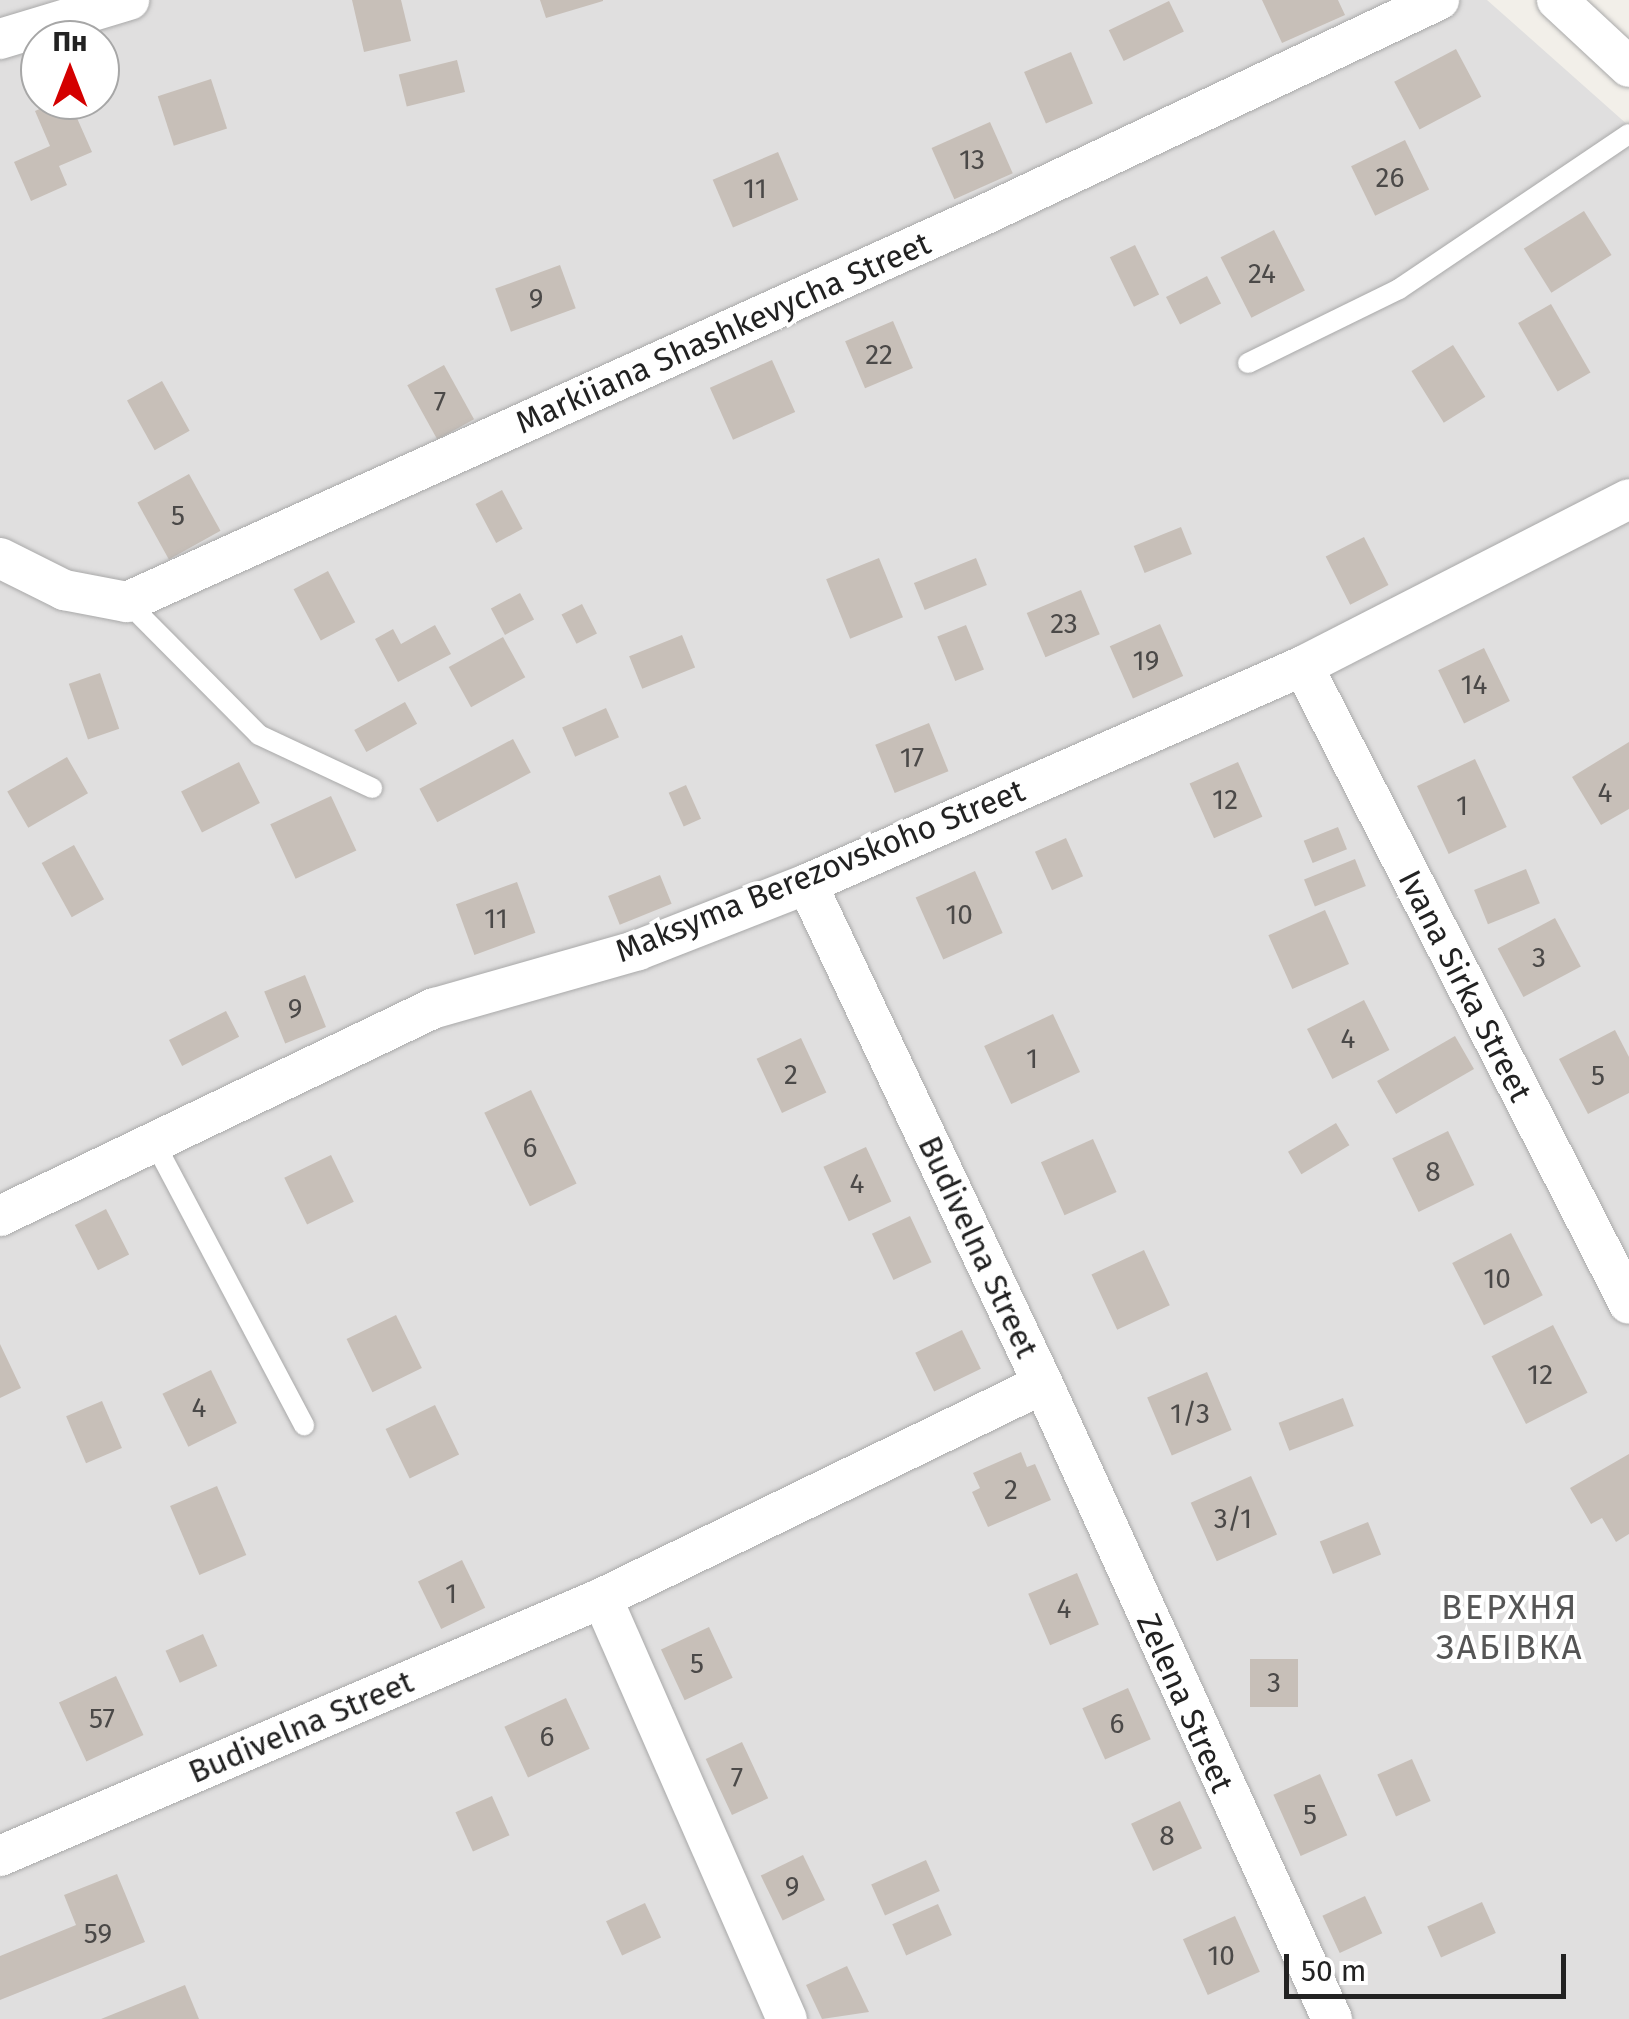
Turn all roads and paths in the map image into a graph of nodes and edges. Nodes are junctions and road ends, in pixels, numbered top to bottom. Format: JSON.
{"nodes":[{"id":1,"x":128,"y":0,"type":"edge"},
{"id":2,"x":1439,"y":0,"type":"edge"},
{"id":3,"x":1557,"y":0,"type":"edge"},
{"id":4,"x":0,"y":38,"type":"edge"},
{"id":5,"x":1629,"y":67,"type":"edge"},
{"id":6,"x":1629,"y":134,"type":"edge"},
{"id":7,"x":1248,"y":363,"type":"dead end"},
{"id":8,"x":1629,"y":499,"type":"edge"},
{"id":9,"x":0,"y":558,"type":"edge"},
{"id":10,"x":127,"y":602,"type":"junction"},
{"id":11,"x":1303,"y":666,"type":"junction"},
{"id":12,"x":372,"y":788,"type":"dead end"},
{"id":13,"x":806,"y":884,"type":"junction"},
{"id":14,"x":152,"y":1140,"type":"junction"},
{"id":15,"x":0,"y":1216,"type":"edge"},
{"id":16,"x":1629,"y":1304,"type":"edge"},
{"id":17,"x":1043,"y":1384,"type":"junction"},
{"id":18,"x":304,"y":1425,"type":"dead end"},
{"id":19,"x":602,"y":1598,"type":"junction"},
{"id":20,"x":0,"y":1856,"type":"edge"},
{"id":21,"x":786,"y":2019,"type":"edge"},
{"id":22,"x":1332,"y":2019,"type":"edge"}],
"edges":[{"from":1,"to":4,"type":"street"},
{"from":2,"to":10,"type":"street","name":"Markiiana Shashkevycha Street"},
{"from":3,"to":5,"type":"street"},
{"from":6,"to":7,"type":"lane"},
{"from":8,"to":11,"type":"street","name":"Maksyma Berezovskoho Street"},
{"from":9,"to":10,"type":"street"},
{"from":10,"to":12,"type":"lane"},
{"from":11,"to":13,"type":"street","name":"Maksyma Berezovskoho Street"},
{"from":11,"to":16,"type":"street","name":"Ivana Sirka Street"},
{"from":13,"to":14,"type":"street","name":"Maksyma Berezovskoho Street"},
{"from":13,"to":17,"type":"street","name":"Budivelna Street"},
{"from":14,"to":15,"type":"street","name":"Maksyma Berezovskoho Street"},
{"from":14,"to":18,"type":"lane"},
{"from":17,"to":19,"type":"street","name":"Budivelna Street"},
{"from":17,"to":22,"type":"street","name":"Zelena Street"},
{"from":19,"to":20,"type":"street","name":"Budivelna Street"},
{"from":19,"to":21,"type":"street"}]}
